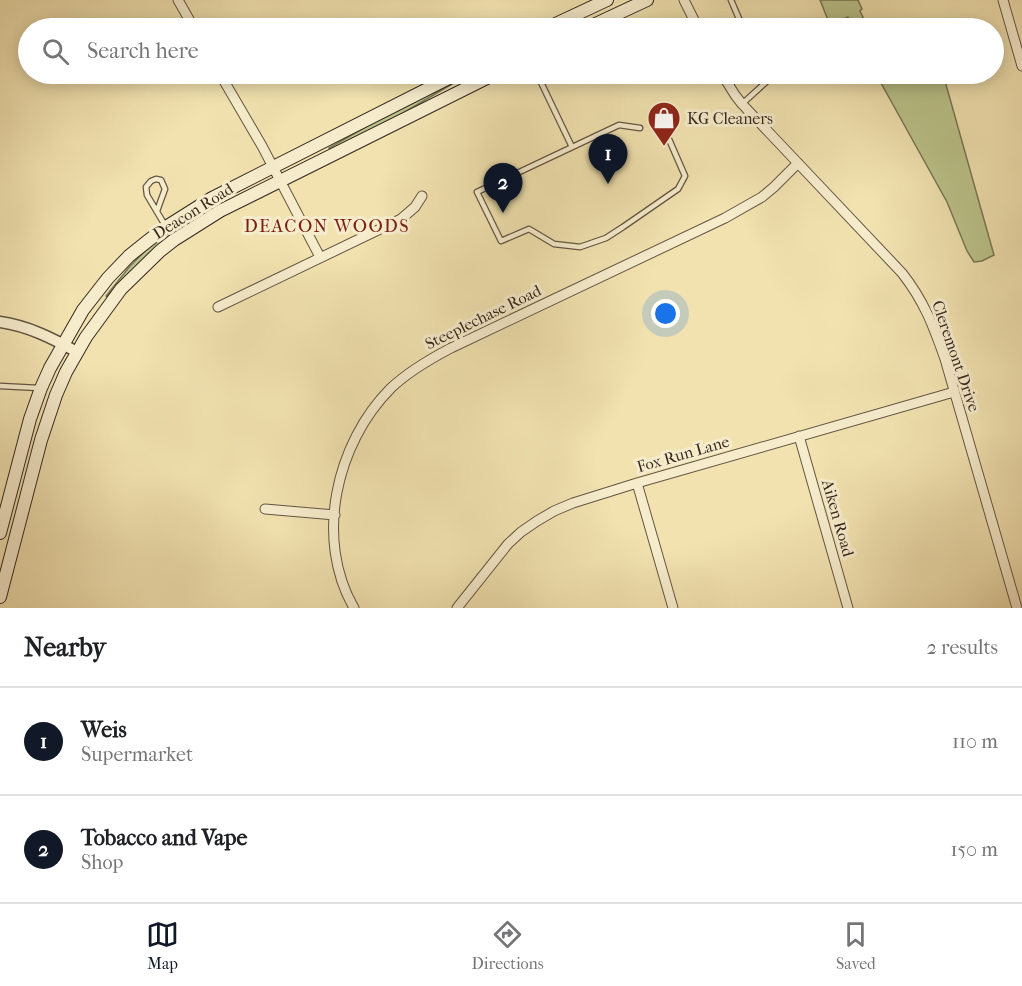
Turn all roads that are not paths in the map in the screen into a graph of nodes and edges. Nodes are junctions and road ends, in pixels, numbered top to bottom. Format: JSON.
{"nodes":[{"id":1,"x":178,"y":0,"type":"edge"},
{"id":2,"x":607,"y":0,"type":"edge"},
{"id":3,"x":647,"y":0,"type":"edge"},
{"id":4,"x":684,"y":0,"type":"edge"},
{"id":5,"x":731,"y":0,"type":"edge"},
{"id":6,"x":1003,"y":0,"type":"edge"},
{"id":7,"x":188,"y":18,"type":"edge"},
{"id":8,"x":569,"y":18,"type":"edge"},
{"id":9,"x":608,"y":18,"type":"edge"},
{"id":10,"x":693,"y":18,"type":"edge"},
{"id":11,"x":739,"y":18,"type":"edge"},
{"id":12,"x":1022,"y":66,"type":"edge"},
{"id":13,"x":226,"y":84,"type":"edge"},
{"id":14,"x":437,"y":84,"type":"edge"},
{"id":15,"x":475,"y":84,"type":"edge"},
{"id":16,"x":542,"y":84,"type":"edge"},
{"id":17,"x":728,"y":84,"type":"edge"},
{"id":18,"x":764,"y":84,"type":"edge"},
{"id":19,"x":742,"y":104,"type":"junction"},
{"id":20,"x":661,"y":121,"type":"dead end"},
{"id":21,"x":640,"y":128,"type":"dead end"},
{"id":22,"x":572,"y":147,"type":"junction"},
{"id":23,"x":798,"y":163,"type":"junction"},
{"id":24,"x":273,"y":168,"type":"junction"},
{"id":25,"x":279,"y":181,"type":"junction"},
{"id":26,"x":422,"y":196,"type":"dead end"},
{"id":27,"x":157,"y":211,"type":"junction"},
{"id":28,"x":166,"y":227,"type":"junction"},
{"id":29,"x":321,"y":257,"type":"junction"},
{"id":30,"x":218,"y":306,"type":"dead end"},
{"id":31,"x":0,"y":322,"type":"edge"},
{"id":32,"x":64,"y":344,"type":"junction"},
{"id":33,"x":77,"y":352,"type":"junction"},
{"id":34,"x":0,"y":386,"type":"edge"},
{"id":35,"x":41,"y":388,"type":"junction"},
{"id":36,"x":954,"y":392,"type":"junction"},
{"id":37,"x":799,"y":436,"type":"junction"},
{"id":38,"x":637,"y":483,"type":"junction"},
{"id":39,"x":265,"y":509,"type":"dead end"},
{"id":40,"x":335,"y":515,"type":"junction"},
{"id":41,"x":0,"y":533,"type":"edge"},
{"id":42,"x":0,"y":597,"type":"edge"},
{"id":43,"x":354,"y":608,"type":"edge"},
{"id":44,"x":457,"y":608,"type":"edge"},
{"id":45,"x":673,"y":608,"type":"edge"},
{"id":46,"x":848,"y":608,"type":"edge"},
{"id":47,"x":1017,"y":608,"type":"edge"}],
"edges":[{"from":1,"to":7,"type":"street"},
{"from":2,"to":8,"type":"main road"},
{"from":3,"to":9,"type":"main road"},
{"from":4,"to":10,"type":"street"},
{"from":5,"to":11,"type":"lane"},
{"from":6,"to":12,"type":"street"},
{"from":13,"to":24,"type":"street"},
{"from":14,"to":24,"type":"main road","name":"Deacon Road"},
{"from":15,"to":25,"type":"main road","name":"Deacon Road"},
{"from":16,"to":22,"type":"lane"},
{"from":17,"to":19,"type":"street","name":"Cleremont Drive"},
{"from":18,"to":19,"type":"lane"},
{"from":19,"to":23,"type":"street","name":"Cleremont Drive"},
{"from":20,"to":22,"type":"lane"},
{"from":21,"to":22,"type":"lane"},
{"from":23,"to":36,"type":"street","name":"Cleremont Drive"},
{"from":23,"to":40,"type":"street","name":"Steeplechase Road"},
{"from":24,"to":25,"type":"street"},
{"from":24,"to":28,"type":"main road","name":"Deacon Road"},
{"from":25,"to":29,"type":"street"},
{"from":25,"to":33,"type":"main road","name":"Deacon Road"},
{"from":26,"to":29,"type":"street"},
{"from":27,"to":27,"type":"lane"},
{"from":27,"to":28,"type":"lane"},
{"from":28,"to":32,"type":"main road","name":"Deacon Road"},
{"from":29,"to":30,"type":"street"},
{"from":31,"to":32,"type":"street"},
{"from":32,"to":33,"type":"street"},
{"from":32,"to":35,"type":"main road","name":"Deacon Road"},
{"from":33,"to":42,"type":"main road","name":"Deacon Road"},
{"from":34,"to":35,"type":"lane"},
{"from":35,"to":41,"type":"main road","name":"Deacon Road"},
{"from":36,"to":37,"type":"street","name":"Fox Run Lane"},
{"from":36,"to":47,"type":"street","name":"Cleremont Drive"},
{"from":37,"to":38,"type":"street","name":"Fox Run Lane"},
{"from":37,"to":46,"type":"street","name":"Aiken Road"},
{"from":38,"to":44,"type":"street","name":"Fox Run Lane"},
{"from":38,"to":45,"type":"street"},
{"from":39,"to":40,"type":"street"},
{"from":40,"to":43,"type":"street","name":"Steeplechase Road"}]}
